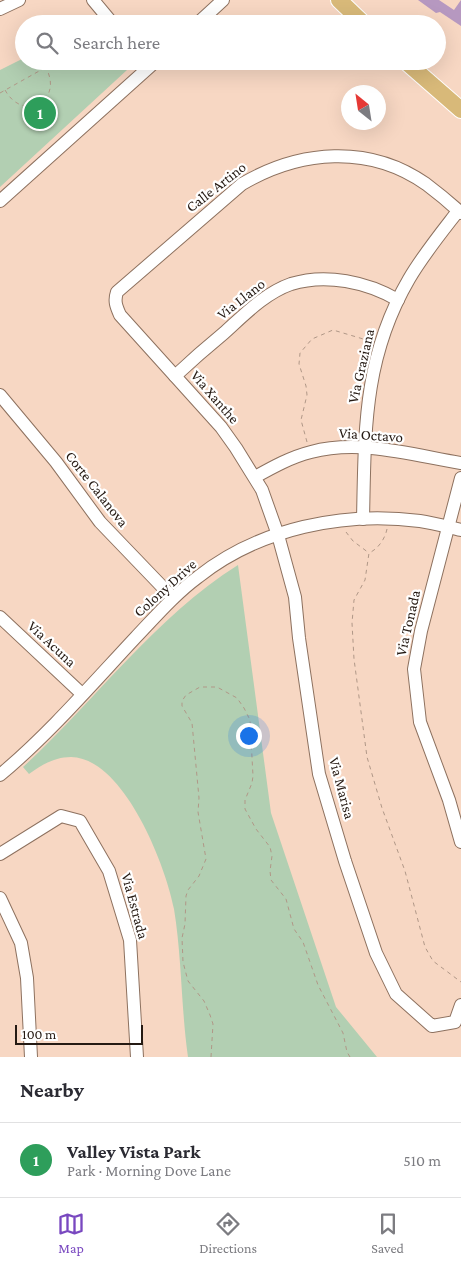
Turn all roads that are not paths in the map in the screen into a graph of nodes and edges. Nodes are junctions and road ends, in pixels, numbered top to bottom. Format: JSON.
{"nodes":[{"id":1,"x":19,"y":0,"type":"edge"},
{"id":2,"x":93,"y":0,"type":"edge"},
{"id":3,"x":223,"y":0,"type":"edge"},
{"id":4,"x":339,"y":0,"type":"edge"},
{"id":5,"x":0,"y":9,"type":"edge"},
{"id":6,"x":106,"y":15,"type":"edge"},
{"id":7,"x":207,"y":15,"type":"edge"},
{"id":8,"x":355,"y":15,"type":"edge"},
{"id":9,"x":142,"y":70,"type":"edge"},
{"id":10,"x":415,"y":70,"type":"edge"},
{"id":11,"x":461,"y":110,"type":"edge"},
{"id":12,"x":0,"y":201,"type":"edge"},
{"id":13,"x":460,"y":212,"type":"edge"},
{"id":14,"x":117,"y":292,"type":"joint"},
{"id":15,"x":398,"y":300,"type":"junction"},
{"id":16,"x":175,"y":376,"type":"junction"},
{"id":17,"x":0,"y":395,"type":"edge"},
{"id":18,"x":364,"y":448,"type":"junction"},
{"id":19,"x":461,"y":463,"type":"edge"},
{"id":20,"x":255,"y":477,"type":"junction"},
{"id":21,"x":461,"y":478,"type":"edge"},
{"id":22,"x":363,"y":519,"type":"junction"},
{"id":23,"x":448,"y":527,"type":"junction"},
{"id":24,"x":461,"y":530,"type":"edge"},
{"id":25,"x":278,"y":535,"type":"junction"},
{"id":26,"x":173,"y":598,"type":"junction"},
{"id":27,"x":0,"y":617,"type":"edge"},
{"id":28,"x":82,"y":694,"type":"junction"},
{"id":29,"x":0,"y":775,"type":"edge"},
{"id":30,"x":461,"y":842,"type":"edge"},
{"id":31,"x":0,"y":854,"type":"edge"},
{"id":32,"x":0,"y":898,"type":"edge"},
{"id":33,"x":461,"y":1005,"type":"edge"},
{"id":34,"x":31,"y":1057,"type":"edge"},
{"id":35,"x":136,"y":1057,"type":"edge"}],
"edges":[{"from":1,"to":5,"type":"street"},
{"from":2,"to":6,"type":"street"},
{"from":3,"to":7,"type":"street"},
{"from":4,"to":8,"type":"main road"},
{"from":9,"to":12,"type":"street"},
{"from":10,"to":11,"type":"main road"},
{"from":13,"to":14,"type":"street","name":"Calle Artino"},
{"from":13,"to":15,"type":"street","name":"Via Graziana"},
{"from":14,"to":16,"type":"street","name":"Via Xanthe"},
{"from":15,"to":16,"type":"street","name":"Via Llano"},
{"from":15,"to":18,"type":"street","name":"Via Graziana"},
{"from":16,"to":20,"type":"street","name":"Via Xanthe"},
{"from":17,"to":26,"type":"street","name":"Corte Calanova"},
{"from":18,"to":19,"type":"street","name":"Via Octavo"},
{"from":18,"to":20,"type":"street","name":"Via Octavo"},
{"from":18,"to":22,"type":"street","name":"Via Graziana"},
{"from":20,"to":25,"type":"street","name":"Via Xanthe"},
{"from":21,"to":23,"type":"street","name":"Via Tonada"},
{"from":22,"to":23,"type":"street","name":"Colony Drive"},
{"from":22,"to":25,"type":"street","name":"Colony Drive"},
{"from":23,"to":24,"type":"street","name":"Colony Drive"},
{"from":23,"to":30,"type":"street","name":"Via Tonada"},
{"from":25,"to":26,"type":"street","name":"Colony Drive"},
{"from":25,"to":33,"type":"street","name":"Via Marisa"},
{"from":26,"to":28,"type":"street","name":"Colony Drive"},
{"from":27,"to":28,"type":"street","name":"Via Acuna"},
{"from":28,"to":29,"type":"street","name":"Colony Drive"},
{"from":31,"to":35,"type":"street","name":"Via Estrada"},
{"from":32,"to":34,"type":"street"}]}
